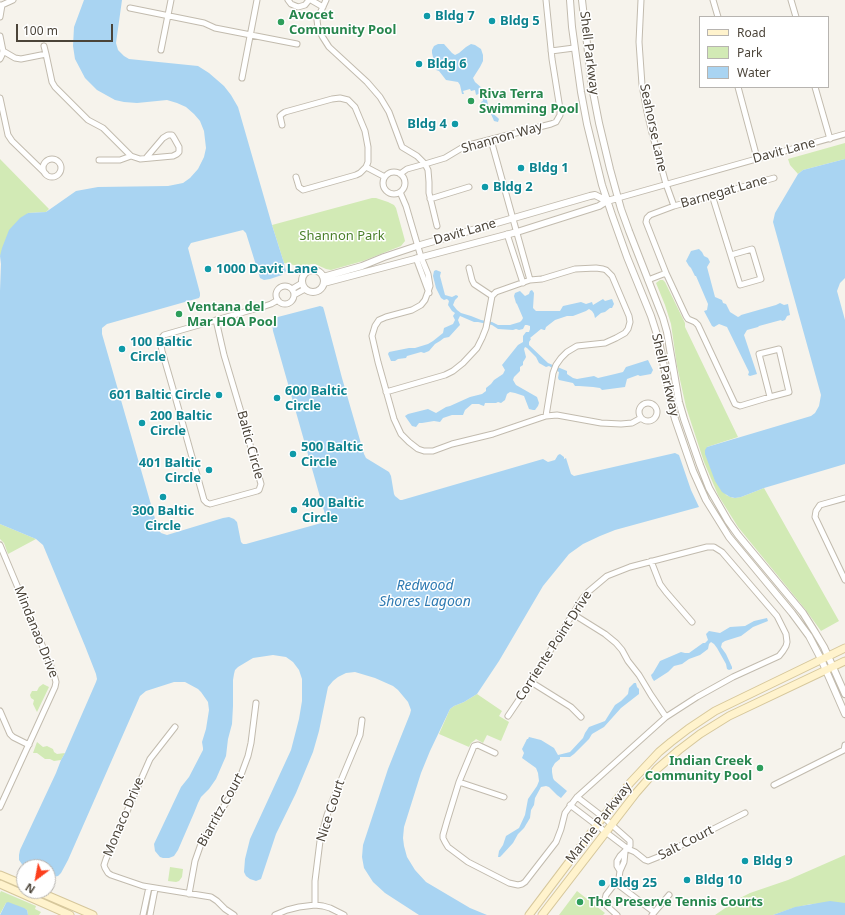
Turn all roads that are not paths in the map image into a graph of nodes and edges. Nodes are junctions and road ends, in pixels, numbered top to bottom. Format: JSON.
{"nodes":[{"id":1,"x":13,"y":0,"type":"edge"},
{"id":2,"x":171,"y":0,"type":"edge"},
{"id":3,"x":257,"y":0,"type":"edge"},
{"id":4,"x":288,"y":0,"type":"edge"},
{"id":5,"x":310,"y":0,"type":"edge"},
{"id":6,"x":326,"y":0,"type":"edge"},
{"id":7,"x":546,"y":0,"type":"edge"},
{"id":8,"x":570,"y":0,"type":"edge"},
{"id":9,"x":582,"y":0,"type":"edge"},
{"id":10,"x":641,"y":0,"type":"edge"},
{"id":11,"x":714,"y":0,"type":"edge"},
{"id":12,"x":791,"y":0,"type":"edge"},
{"id":13,"x":1,"y":5,"type":"edge"},
{"id":14,"x":323,"y":7,"type":"junction"},
{"id":15,"x":130,"y":8,"type":"dead end"},
{"id":16,"x":168,"y":16,"type":"junction"},
{"id":17,"x":718,"y":16,"type":"edge"},
{"id":18,"x":796,"y":16,"type":"edge"},
{"id":19,"x":0,"y":17,"type":"edge"},
{"id":20,"x":250,"y":35,"type":"junction"},
{"id":21,"x":0,"y":36,"type":"edge"},
{"id":22,"x":297,"y":44,"type":"dead end"},
{"id":23,"x":44,"y":46,"type":"dead end"},
{"id":24,"x":574,"y":48,"type":"junction"},
{"id":25,"x":161,"y":50,"type":"dead end"},
{"id":26,"x":3,"y":51,"type":"junction"},
{"id":27,"x":551,"y":51,"type":"junction"},
{"id":28,"x":46,"y":54,"type":"junction"},
{"id":29,"x":0,"y":59,"type":"edge"},
{"id":30,"x":242,"y":78,"type":"dead end"},
{"id":31,"x":738,"y":88,"type":"edge"},
{"id":32,"x":815,"y":88,"type":"edge"},
{"id":33,"x":0,"y":98,"type":"edge"},
{"id":34,"x":282,"y":125,"type":"dead end"},
{"id":35,"x":845,"y":134,"type":"edge"},
{"id":36,"x":830,"y":139,"type":"junction"},
{"id":37,"x":492,"y":140,"type":"junction"},
{"id":38,"x":131,"y":156,"type":"junction"},
{"id":39,"x":146,"y":158,"type":"junction"},
{"id":40,"x":757,"y":158,"type":"junction"},
{"id":41,"x":99,"y":160,"type":"dead end"},
{"id":42,"x":425,"y":164,"type":"junction"},
{"id":43,"x":366,"y":168,"type":"junction"},
{"id":44,"x":46,"y":174,"type":"dead end"},
{"id":45,"x":400,"y":174,"type":"junction"},
{"id":46,"x":296,"y":177,"type":"dead end"},
{"id":47,"x":385,"y":177,"type":"junction"},
{"id":48,"x":774,"y":178,"type":"dead end"},
{"id":49,"x":666,"y":184,"type":"junction"},
{"id":50,"x":469,"y":188,"type":"dead end"},
{"id":51,"x":400,"y":192,"type":"junction"},
{"id":52,"x":712,"y":195,"type":"junction"},
{"id":53,"x":618,"y":198,"type":"junction"},
{"id":54,"x":430,"y":199,"type":"junction"},
{"id":55,"x":607,"y":201,"type":"junction"},
{"id":56,"x":674,"y":206,"type":"junction"},
{"id":57,"x":513,"y":218,"type":"junction"},
{"id":58,"x":437,"y":226,"type":"dead end"},
{"id":59,"x":517,"y":232,"type":"junction"},
{"id":60,"x":507,"y":234,"type":"junction"},
{"id":61,"x":417,"y":246,"type":"junction"},
{"id":62,"x":731,"y":255,"type":"junction"},
{"id":63,"x":418,"y":258,"type":"junction"},
{"id":64,"x":469,"y":268,"type":"dead end"},
{"id":65,"x":666,"y":273,"type":"junction"},
{"id":66,"x":323,"y":280,"type":"junction"},
{"id":67,"x":530,"y":280,"type":"junction"},
{"id":68,"x":648,"y":280,"type":"junction"},
{"id":69,"x":523,"y":283,"type":"junction"},
{"id":70,"x":303,"y":286,"type":"junction"},
{"id":71,"x":293,"y":292,"type":"junction"},
{"id":72,"x":492,"y":296,"type":"junction"},
{"id":73,"x":278,"y":300,"type":"junction"},
{"id":74,"x":216,"y":320,"type":"junction"},
{"id":75,"x":386,"y":392,"type":"junction"},
{"id":76,"x":770,"y":398,"type":"junction"},
{"id":77,"x":546,"y":416,"type":"junction"},
{"id":78,"x":641,"y":418,"type":"dead end"},
{"id":79,"x":845,"y":498,"type":"edge"},
{"id":80,"x":0,"y":545,"type":"edge"},
{"id":81,"x":651,"y":561,"type":"junction"},
{"id":82,"x":845,"y":580,"type":"edge"},
{"id":83,"x":573,"y":614,"type":"junction"},
{"id":84,"x":692,"y":622,"type":"dead end"},
{"id":85,"x":845,"y":648,"type":"edge"},
{"id":86,"x":828,"y":656,"type":"junction"},
{"id":87,"x":820,"y":659,"type":"junction"},
{"id":88,"x":845,"y":661,"type":"edge"},
{"id":89,"x":833,"y":667,"type":"junction"},
{"id":90,"x":825,"y":670,"type":"junction"},
{"id":91,"x":531,"y":682,"type":"junction"},
{"id":92,"x":845,"y":694,"type":"edge"},
{"id":93,"x":256,"y":703,"type":"dead end"},
{"id":94,"x":0,"y":711,"type":"edge"},
{"id":95,"x":845,"y":714,"type":"edge"},
{"id":96,"x":508,"y":716,"type":"dead end"},
{"id":97,"x":581,"y":716,"type":"dead end"},
{"id":98,"x":666,"y":717,"type":"junction"},
{"id":99,"x":362,"y":720,"type":"dead end"},
{"id":100,"x":175,"y":727,"type":"dead end"},
{"id":101,"x":29,"y":745,"type":"junction"},
{"id":102,"x":845,"y":750,"type":"edge"},
{"id":103,"x":495,"y":753,"type":"dead end"},
{"id":104,"x":459,"y":782,"type":"junction"},
{"id":105,"x":774,"y":786,"type":"dead end"},
{"id":106,"x":504,"y":797,"type":"dead end"},
{"id":107,"x":577,"y":797,"type":"junction"},
{"id":108,"x":570,"y":805,"type":"junction"},
{"id":109,"x":0,"y":807,"type":"edge"},
{"id":110,"x":745,"y":813,"type":"dead end"},
{"id":111,"x":603,"y":817,"type":"junction"},
{"id":112,"x":612,"y":824,"type":"junction"},
{"id":113,"x":597,"y":825,"type":"junction"},
{"id":114,"x":606,"y":832,"type":"junction"},
{"id":115,"x":627,"y":850,"type":"junction"},
{"id":116,"x":0,"y":875,"type":"edge"},
{"id":117,"x":16,"y":882,"type":"edge"},
{"id":118,"x":616,"y":882,"type":"junction"},
{"id":119,"x":0,"y":884,"type":"edge"},
{"id":120,"x":149,"y":887,"type":"junction"},
{"id":121,"x":155,"y":889,"type":"junction"},
{"id":122,"x":189,"y":894,"type":"junction"},
{"id":123,"x":669,"y":895,"type":"dead end"},
{"id":124,"x":56,"y":899,"type":"edge"},
{"id":125,"x":315,"y":905,"type":"junction"},
{"id":126,"x":530,"y":913,"type":"edge"},
{"id":127,"x":653,"y":914,"type":"edge"},
{"id":128,"x":70,"y":915,"type":"edge"},
{"id":129,"x":93,"y":915,"type":"edge"},
{"id":130,"x":143,"y":915,"type":"edge"},
{"id":131,"x":150,"y":915,"type":"edge"},
{"id":132,"x":234,"y":915,"type":"edge"},
{"id":133,"x":275,"y":915,"type":"edge"},
{"id":134,"x":344,"y":915,"type":"edge"},
{"id":135,"x":542,"y":915,"type":"edge"},
{"id":136,"x":618,"y":915,"type":"edge"}],
"edges":[{"from":1,"to":13,"type":"street"},
{"from":2,"to":16,"type":"street"},
{"from":3,"to":20,"type":"street"},
{"from":4,"to":5,"type":"street"},
{"from":5,"to":14,"type":"street"},
{"from":6,"to":14,"type":"street"},
{"from":7,"to":27,"type":"street","name":"Shannon Way"},
{"from":8,"to":24,"type":"street","name":"Shell Parkway"},
{"from":9,"to":53,"type":"street","name":"Shell Parkway"},
{"from":10,"to":49,"type":"street","name":"Seahorse Lane"},
{"from":11,"to":17,"type":"street"},
{"from":12,"to":18,"type":"street"},
{"from":13,"to":19,"type":"street"},
{"from":14,"to":42,"type":"street"},
{"from":15,"to":16,"type":"street"},
{"from":16,"to":20,"type":"street"},
{"from":16,"to":25,"type":"street"},
{"from":20,"to":22,"type":"street"},
{"from":20,"to":30,"type":"street"},
{"from":21,"to":26,"type":"street"},
{"from":23,"to":28,"type":"street"},
{"from":24,"to":27,"type":"street"},
{"from":24,"to":55,"type":"street","name":"Shell Parkway"},
{"from":26,"to":28,"type":"street"},
{"from":26,"to":29,"type":"street"},
{"from":27,"to":37,"type":"street","name":"Shannon Way"},
{"from":28,"to":38,"type":"street"},
{"from":31,"to":40,"type":"street"},
{"from":32,"to":36,"type":"street"},
{"from":33,"to":44,"type":"street"},
{"from":34,"to":43,"type":"street"},
{"from":35,"to":36,"type":"street","name":"Davit Lane"},
{"from":36,"to":40,"type":"street","name":"Davit Lane"},
{"from":37,"to":42,"type":"street","name":"Shannon Way"},
{"from":37,"to":57,"type":"street"},
{"from":38,"to":39,"type":"street"},
{"from":38,"to":41,"type":"street"},
{"from":39,"to":39,"type":"street"},
{"from":40,"to":49,"type":"street","name":"Davit Lane"},
{"from":42,"to":45,"type":"street","name":"Shannon Way"},
{"from":42,"to":54,"type":"street"},
{"from":43,"to":46,"type":"street"},
{"from":43,"to":47,"type":"street"},
{"from":45,"to":47,"type":"street","name":"Shannon Way"},
{"from":45,"to":51,"type":"street"},
{"from":47,"to":51,"type":"street"},
{"from":48,"to":52,"type":"street","name":"Barnegat Lane"},
{"from":49,"to":53,"type":"street","name":"Davit Lane"},
{"from":49,"to":56,"type":"street","name":"Barnegat Lane"},
{"from":50,"to":54,"type":"street"},
{"from":51,"to":61,"type":"street"},
{"from":52,"to":56,"type":"street","name":"Barnegat Lane"},
{"from":52,"to":62,"type":"street"},
{"from":53,"to":55,"type":"street","name":"Davit Lane"},
{"from":53,"to":68,"type":"street","name":"Shell Parkway"},
{"from":54,"to":58,"type":"street"},
{"from":55,"to":57,"type":"street","name":"Davit Lane"},
{"from":55,"to":59,"type":"street","name":"Davit Lane"},
{"from":55,"to":87,"type":"street","name":"Shell Parkway"},
{"from":56,"to":65,"type":"street","name":"Barnegat Lane"},
{"from":57,"to":59,"type":"street"},
{"from":57,"to":61,"type":"street","name":"Davit Lane"},
{"from":59,"to":60,"type":"street","name":"Davit Lane"},
{"from":59,"to":67,"type":"street"},
{"from":60,"to":63,"type":"street","name":"Davit Lane"},
{"from":60,"to":69,"type":"street"},
{"from":61,"to":63,"type":"street"},
{"from":61,"to":66,"type":"street","name":"Davit Lane"},
{"from":62,"to":62,"type":"street"},
{"from":63,"to":66,"type":"street","name":"Davit Lane"},
{"from":63,"to":75,"type":"street"},
{"from":64,"to":72,"type":"street"},
{"from":65,"to":68,"type":"street"},
{"from":65,"to":76,"type":"street","name":"Barnegat Lane"},
{"from":66,"to":70,"type":"street"},
{"from":66,"to":70,"type":"street"},
{"from":67,"to":69,"type":"street"},
{"from":67,"to":77,"type":"street"},
{"from":68,"to":86,"type":"street","name":"Shell Parkway"},
{"from":69,"to":72,"type":"street"},
{"from":70,"to":71,"type":"street"},
{"from":71,"to":73,"type":"street"},
{"from":71,"to":73,"type":"street"},
{"from":72,"to":75,"type":"street"},
{"from":73,"to":74,"type":"street"},
{"from":74,"to":74,"type":"street","name":"Baltic Circle"},
{"from":75,"to":77,"type":"street"},
{"from":76,"to":76,"type":"street"},
{"from":77,"to":78,"type":"street"},
{"from":79,"to":82,"type":"street"},
{"from":80,"to":101,"type":"street","name":"Mindanao Drive"},
{"from":81,"to":83,"type":"street","name":"Corriente Point Drive"},
{"from":81,"to":84,"type":"street"},
{"from":81,"to":98,"type":"street","name":"Corriente Point Drive"},
{"from":83,"to":91,"type":"street","name":"Corriente Point Drive"},
{"from":83,"to":98,"type":"street"},
{"from":85,"to":86,"type":"main road","name":"Marine Parkway"},
{"from":86,"to":87,"type":"main road","name":"Marine Parkway"},
{"from":86,"to":89,"type":"street","name":"Shell Parkway"},
{"from":87,"to":90,"type":"street","name":"Shell Parkway"},
{"from":87,"to":111,"type":"main road","name":"Marine Parkway"},
{"from":88,"to":89,"type":"main road","name":"Marine Parkway"},
{"from":89,"to":90,"type":"main road","name":"Marine Parkway"},
{"from":89,"to":92,"type":"street","name":"Shell Parkway"},
{"from":90,"to":95,"type":"street","name":"Shell Parkway"},
{"from":90,"to":112,"type":"main road","name":"Marine Parkway"},
{"from":91,"to":96,"type":"street","name":"Corriente Point Drive"},
{"from":91,"to":97,"type":"street"},
{"from":93,"to":122,"type":"street","name":"Biarritz Court"},
{"from":94,"to":101,"type":"street"},
{"from":98,"to":107,"type":"street","name":"Corriente Point Drive"},
{"from":99,"to":125,"type":"street","name":"Nice Court"},
{"from":100,"to":120,"type":"street","name":"Monaco Drive"},
{"from":101,"to":109,"type":"street","name":"Mindanao Drive"},
{"from":102,"to":105,"type":"street"},
{"from":103,"to":104,"type":"street","name":"Corriente Point Drive"},
{"from":104,"to":106,"type":"street"},
{"from":104,"to":108,"type":"street","name":"Corriente Point Drive"},
{"from":107,"to":108,"type":"street","name":"Corriente Point Drive"},
{"from":107,"to":111,"type":"street"},
{"from":108,"to":113,"type":"street"},
{"from":110,"to":115,"type":"street","name":"Salt Court"},
{"from":111,"to":112,"type":"street"},
{"from":111,"to":113,"type":"main road","name":"Marine Parkway"},
{"from":112,"to":114,"type":"main road","name":"Marine Parkway"},
{"from":112,"to":115,"type":"street"},
{"from":113,"to":114,"type":"street"},
{"from":113,"to":126,"type":"main road","name":"Marine Parkway"},
{"from":114,"to":115,"type":"street","name":"Salt Court"},
{"from":114,"to":135,"type":"main road","name":"Marine Parkway"},
{"from":115,"to":118,"type":"street"},
{"from":116,"to":117,"type":"main road"},
{"from":118,"to":127,"type":"street"},
{"from":118,"to":136,"type":"street"},
{"from":119,"to":128,"type":"main road"},
{"from":120,"to":121,"type":"street","name":"Monaco Drive"},
{"from":120,"to":130,"type":"street"},
{"from":121,"to":122,"type":"street","name":"Monaco Drive"},
{"from":121,"to":131,"type":"street"},
{"from":122,"to":132,"type":"street","name":"Monaco Drive"},
{"from":123,"to":127,"type":"street"},
{"from":124,"to":129,"type":"main road"},
{"from":125,"to":133,"type":"street"},
{"from":125,"to":134,"type":"street"}]}
